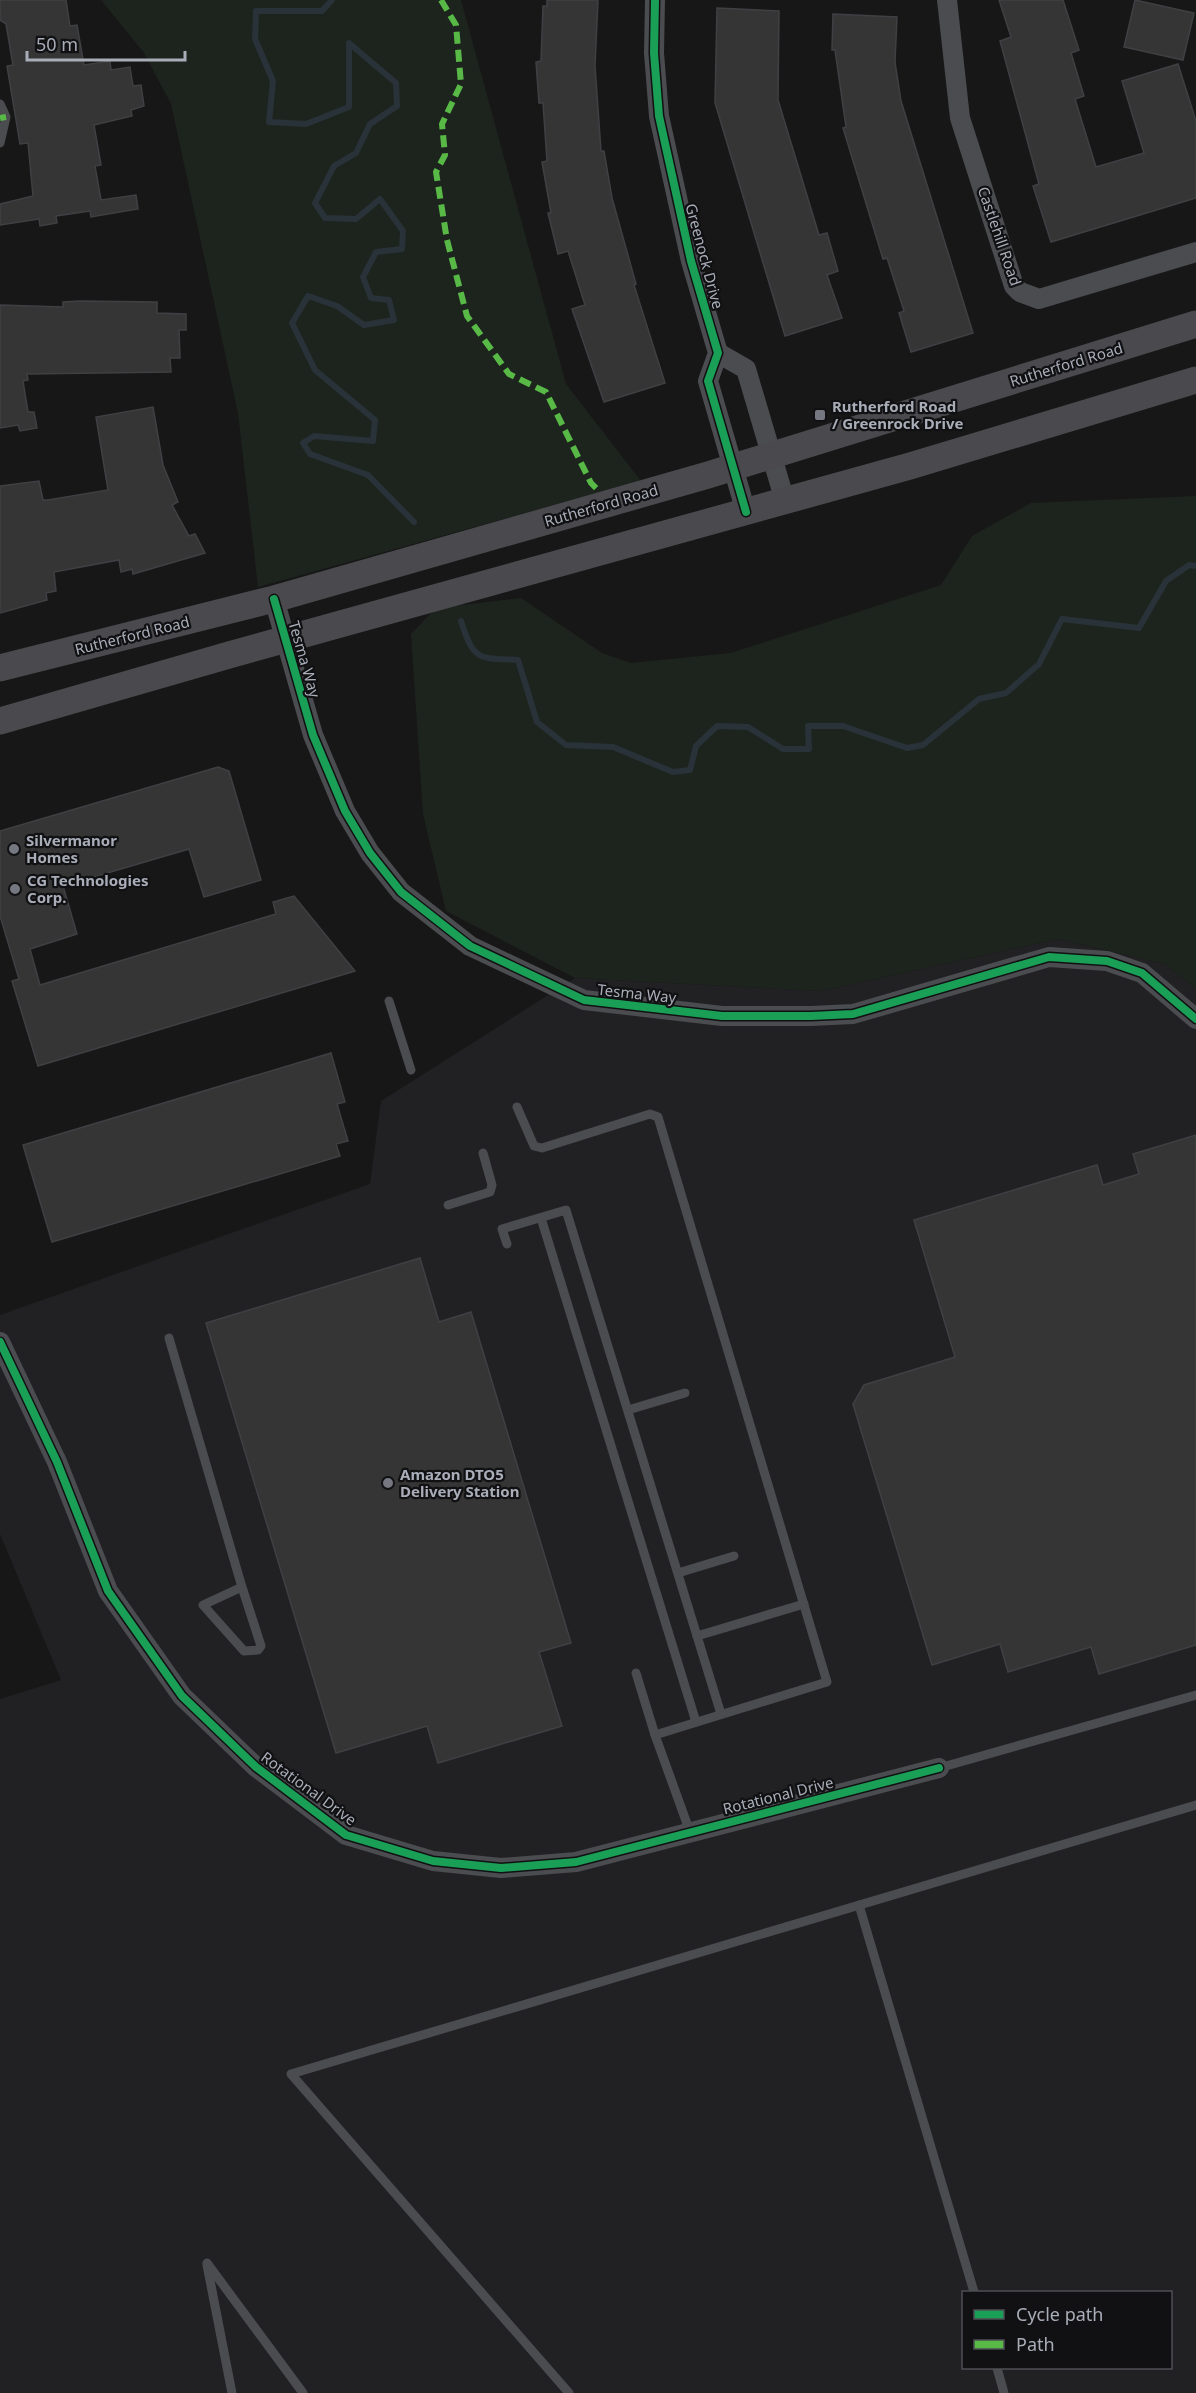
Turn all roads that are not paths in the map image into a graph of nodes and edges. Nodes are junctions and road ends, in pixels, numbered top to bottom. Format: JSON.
{"nodes":[{"id":1,"x":655,"y":0,"type":"edge"},
{"id":2,"x":947,"y":0,"type":"edge"},
{"id":3,"x":0,"y":104,"type":"edge"},
{"id":4,"x":0,"y":143,"type":"edge"},
{"id":5,"x":1196,"y":252,"type":"edge"},
{"id":6,"x":1196,"y":324,"type":"edge"},
{"id":7,"x":718,"y":353,"type":"junction"},
{"id":8,"x":1196,"y":380,"type":"edge"},
{"id":9,"x":771,"y":455,"type":"junction"},
{"id":10,"x":733,"y":466,"type":"junction"},
{"id":11,"x":785,"y":501,"type":"junction"},
{"id":12,"x":746,"y":512,"type":"junction"},
{"id":13,"x":274,"y":599,"type":"junction"},
{"id":14,"x":286,"y":639,"type":"junction"},
{"id":15,"x":0,"y":668,"type":"edge"},
{"id":16,"x":0,"y":721,"type":"edge"},
{"id":17,"x":389,"y":1001,"type":"dead end"},
{"id":18,"x":1196,"y":1019,"type":"edge"},
{"id":19,"x":411,"y":1070,"type":"dead end"},
{"id":20,"x":518,"y":1107,"type":"dead end"},
{"id":21,"x":483,"y":1153,"type":"dead end"},
{"id":22,"x":448,"y":1205,"type":"dead end"},
{"id":23,"x":541,"y":1218,"type":"junction"},
{"id":24,"x":507,"y":1245,"type":"dead end"},
{"id":25,"x":169,"y":1338,"type":"dead end"},
{"id":26,"x":0,"y":1342,"type":"edge"},
{"id":27,"x":685,"y":1393,"type":"dead end"},
{"id":28,"x":628,"y":1410,"type":"junction"},
{"id":29,"x":734,"y":1556,"type":"dead end"},
{"id":30,"x":678,"y":1573,"type":"junction"},
{"id":31,"x":242,"y":1587,"type":"junction"},
{"id":32,"x":804,"y":1604,"type":"junction"},
{"id":33,"x":697,"y":1636,"type":"junction"},
{"id":34,"x":636,"y":1673,"type":"dead end"},
{"id":35,"x":1196,"y":1695,"type":"edge"},
{"id":36,"x":721,"y":1714,"type":"junction"},
{"id":37,"x":696,"y":1722,"type":"junction"},
{"id":38,"x":655,"y":1735,"type":"junction"},
{"id":39,"x":939,"y":1768,"type":"joint"},
{"id":40,"x":1196,"y":1805,"type":"edge"},
{"id":41,"x":690,"y":1832,"type":"junction"},
{"id":42,"x":859,"y":1905,"type":"junction"},
{"id":43,"x":974,"y":2291,"type":"edge"},
{"id":44,"x":998,"y":2369,"type":"edge"},
{"id":45,"x":232,"y":2393,"type":"edge"},
{"id":46,"x":303,"y":2393,"type":"edge"},
{"id":47,"x":569,"y":2393,"type":"edge"},
{"id":48,"x":1004,"y":2393,"type":"edge"}],
"edges":[{"from":1,"to":7,"type":"street","name":"Greenock Drive"},
{"from":2,"to":5,"type":"street","name":"Castlehill Road"},
{"from":3,"to":4,"type":"lane"},
{"from":6,"to":9,"type":"main road","name":"Rutherford Road"},
{"from":7,"to":9,"type":"street"},
{"from":7,"to":10,"type":"street"},
{"from":8,"to":11,"type":"main road"},
{"from":9,"to":10,"type":"main road","name":"Rutherford Road"},
{"from":9,"to":11,"type":"street"},
{"from":10,"to":12,"type":"street"},
{"from":10,"to":13,"type":"main road","name":"Rutherford Road"},
{"from":11,"to":12,"type":"main road"},
{"from":12,"to":14,"type":"main road"},
{"from":13,"to":14,"type":"street","name":"Tesma Way"},
{"from":13,"to":15,"type":"main road","name":"Rutherford Road"},
{"from":14,"to":16,"type":"main road"},
{"from":14,"to":18,"type":"street","name":"Tesma Way"},
{"from":17,"to":19,"type":"lane"},
{"from":20,"to":32,"type":"lane"},
{"from":21,"to":22,"type":"lane"},
{"from":23,"to":24,"type":"lane"},
{"from":23,"to":28,"type":"lane"},
{"from":23,"to":37,"type":"lane"},
{"from":25,"to":31,"type":"lane"},
{"from":26,"to":41,"type":"street","name":"Rotational Drive"},
{"from":27,"to":28,"type":"lane"},
{"from":28,"to":30,"type":"lane"},
{"from":29,"to":30,"type":"lane"},
{"from":30,"to":33,"type":"lane"},
{"from":31,"to":31,"type":"lane"},
{"from":32,"to":33,"type":"lane"},
{"from":32,"to":36,"type":"lane"},
{"from":33,"to":36,"type":"lane"},
{"from":34,"to":38,"type":"lane"},
{"from":35,"to":39,"type":"lane"},
{"from":36,"to":37,"type":"lane"},
{"from":37,"to":38,"type":"lane"},
{"from":38,"to":41,"type":"lane"},
{"from":39,"to":41,"type":"street","name":"Rotational Drive"},
{"from":40,"to":42,"type":"lane"},
{"from":42,"to":43,"type":"lane"},
{"from":42,"to":47,"type":"lane"},
{"from":44,"to":48,"type":"lane"},
{"from":45,"to":46,"type":"lane"}]}
